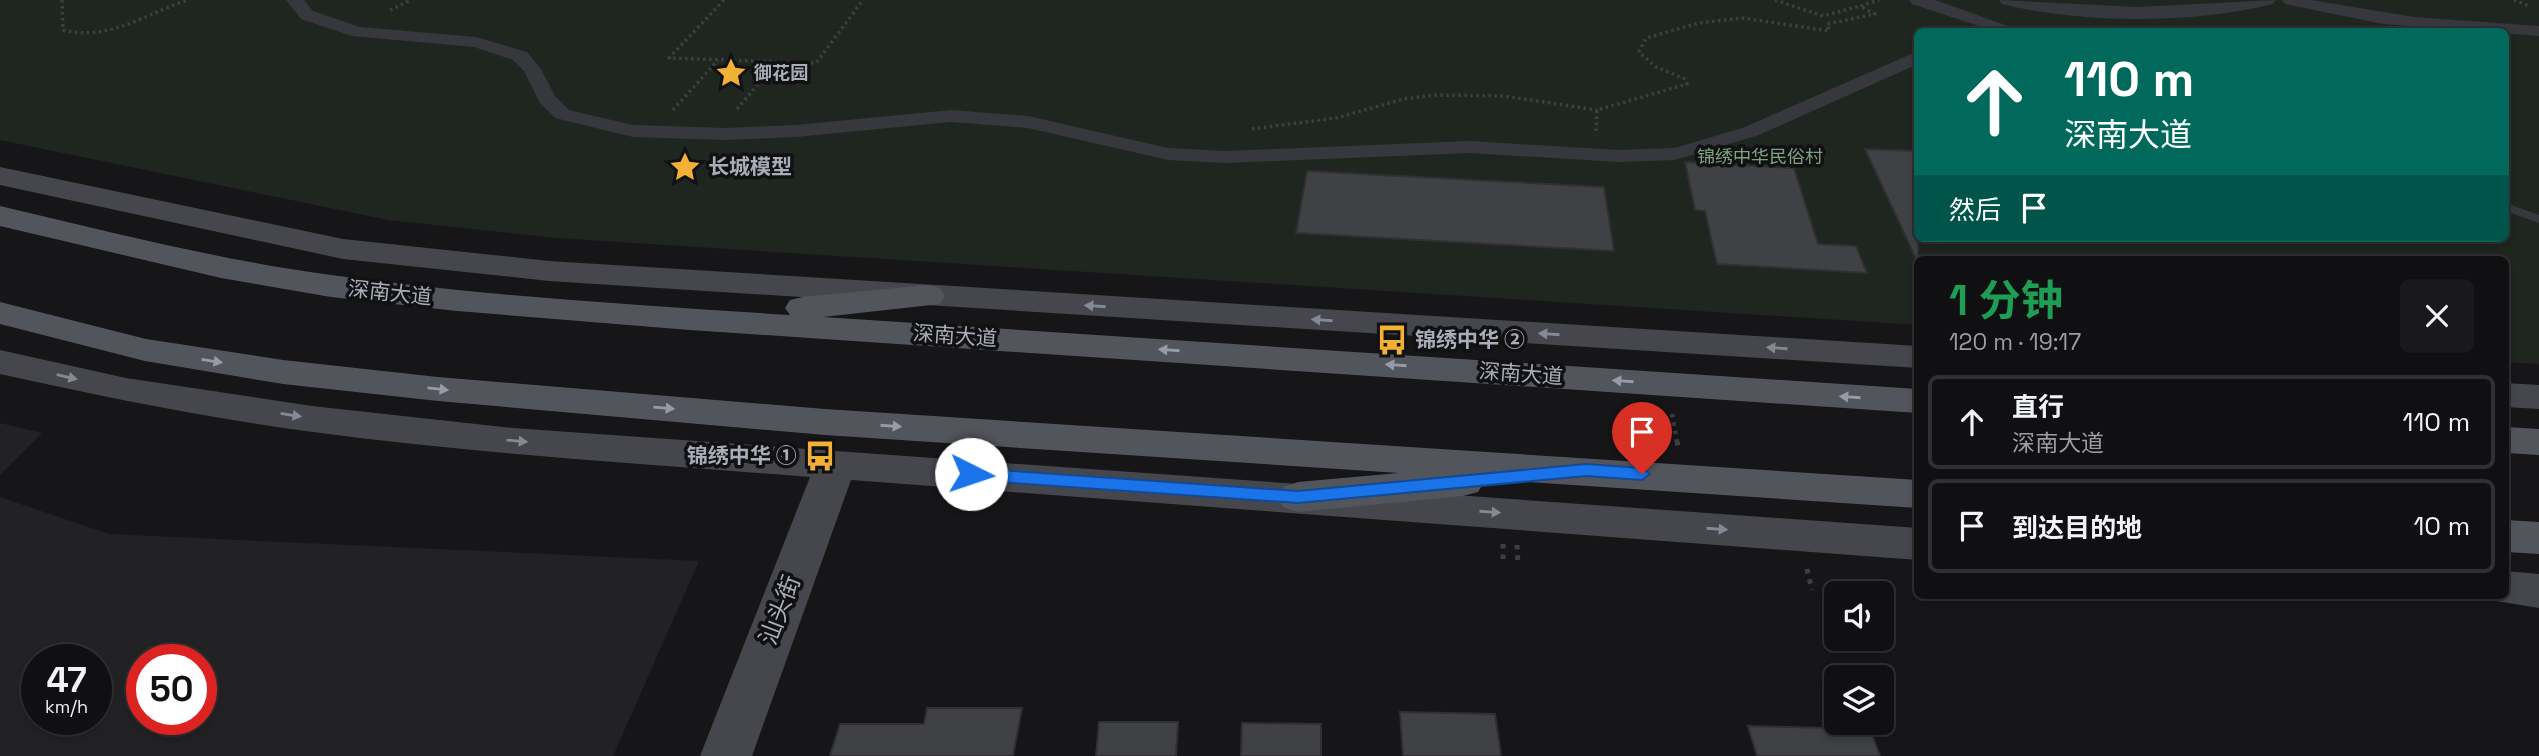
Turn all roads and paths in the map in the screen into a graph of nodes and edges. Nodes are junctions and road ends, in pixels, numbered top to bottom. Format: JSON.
{"nodes":[{"id":1,"x":62,"y":0,"type":"edge"},
{"id":2,"x":188,"y":0,"type":"edge"},
{"id":3,"x":296,"y":0,"type":"edge"},
{"id":4,"x":724,"y":0,"type":"edge"},
{"id":5,"x":863,"y":0,"type":"edge"},
{"id":6,"x":1775,"y":0,"type":"edge"},
{"id":7,"x":1879,"y":0,"type":"edge"},
{"id":8,"x":1919,"y":0,"type":"edge"},
{"id":9,"x":2008,"y":0,"type":"edge"},
{"id":10,"x":2267,"y":0,"type":"edge"},
{"id":11,"x":2291,"y":0,"type":"edge"},
{"id":12,"x":1860,"y":6,"type":"junction"},
{"id":13,"x":2044,"y":7,"type":"junction"},
{"id":14,"x":1995,"y":24,"type":"junction"},
{"id":15,"x":1986,"y":28,"type":"edge"},
{"id":16,"x":2006,"y":28,"type":"edge"},
{"id":17,"x":2491,"y":28,"type":"edge"},
{"id":18,"x":2509,"y":29,"type":"edge"},
{"id":19,"x":2539,"y":31,"type":"edge"},
{"id":20,"x":1914,"y":59,"type":"edge"},
{"id":21,"x":718,"y":60,"type":"junction"},
{"id":22,"x":776,"y":62,"type":"junction"},
{"id":23,"x":1597,"y":110,"type":"junction"},
{"id":24,"x":1248,"y":130,"type":"dead end"},
{"id":25,"x":654,"y":132,"type":"junction"},
{"id":26,"x":717,"y":134,"type":"junction"},
{"id":27,"x":1619,"y":156,"type":"junction"},
{"id":28,"x":0,"y":176,"type":"edge"},
{"id":29,"x":2509,"y":208,"type":"edge"},
{"id":30,"x":0,"y":216,"type":"edge"},
{"id":31,"x":2539,"y":219,"type":"edge"},
{"id":32,"x":927,"y":296,"type":"junction"},
{"id":33,"x":0,"y":313,"type":"edge"},
{"id":34,"x":690,"y":319,"type":"junction"},
{"id":35,"x":0,"y":342,"type":"edge"},
{"id":36,"x":145,"y":350,"type":"junction"},
{"id":37,"x":1914,"y":357,"type":"edge"},
{"id":38,"x":0,"y":362,"type":"edge"},
{"id":39,"x":2509,"y":395,"type":"edge"},
{"id":40,"x":2539,"y":397,"type":"edge"},
{"id":41,"x":1914,"y":401,"type":"edge"},
{"id":42,"x":1671,"y":409,"type":"dead end"},
{"id":43,"x":2509,"y":440,"type":"edge"},
{"id":44,"x":2539,"y":442,"type":"edge"},
{"id":45,"x":1679,"y":449,"type":"dead end"},
{"id":46,"x":835,"y":465,"type":"junction"},
{"id":47,"x":1586,"y":470,"type":"junction"},
{"id":48,"x":1914,"y":494,"type":"edge"},
{"id":49,"x":1298,"y":497,"type":"junction"},
{"id":50,"x":2509,"y":536,"type":"edge"},
{"id":51,"x":2539,"y":538,"type":"edge"},
{"id":52,"x":1517,"y":542,"type":"dead end"},
{"id":53,"x":1914,"y":544,"type":"edge"},
{"id":54,"x":1518,"y":565,"type":"dead end"},
{"id":55,"x":1806,"y":566,"type":"dead end"},
{"id":56,"x":2509,"y":588,"type":"edge"},
{"id":57,"x":1812,"y":590,"type":"dead end"},
{"id":58,"x":2539,"y":591,"type":"edge"},
{"id":59,"x":726,"y":756,"type":"edge"}],
"edges":[{"from":1,"to":2,"type":"path"},
{"from":3,"to":25,"type":"street"},
{"from":4,"to":21,"type":"path"},
{"from":5,"to":22,"type":"path"},
{"from":6,"to":12,"type":"path"},
{"from":7,"to":12,"type":"path"},
{"from":8,"to":14,"type":"street"},
{"from":9,"to":13,"type":"street"},
{"from":10,"to":13,"type":"street"},
{"from":11,"to":17,"type":"street"},
{"from":12,"to":23,"type":"path"},
{"from":13,"to":14,"type":"street"},
{"from":14,"to":15,"type":"street"},
{"from":14,"to":16,"type":"street"},
{"from":18,"to":19,"type":"street"},
{"from":20,"to":27,"type":"street"},
{"from":21,"to":22,"type":"path"},
{"from":21,"to":25,"type":"path"},
{"from":22,"to":26,"type":"path"},
{"from":23,"to":24,"type":"path"},
{"from":23,"to":27,"type":"path"},
{"from":25,"to":26,"type":"street"},
{"from":26,"to":27,"type":"street"},
{"from":28,"to":32,"type":"main road"},
{"from":29,"to":31,"type":"lane"},
{"from":30,"to":34,"type":"main road","name":"深南大道"},
{"from":32,"to":34,"type":"main road"},
{"from":37,"to":32,"type":"main road","one_way":true},
{"from":33,"to":36,"type":"main road"},
{"from":41,"to":34,"type":"main road","name":"深南大道","one_way":true},
{"from":35,"to":36,"type":"main road"},
{"from":36,"to":47,"type":"main road","one_way":true},
{"from":38,"to":46,"type":"main road","one_way":true},
{"from":39,"to":40,"type":"main road"},
{"from":42,"to":45,"type":"path"},
{"from":43,"to":44,"type":"main road"},
{"from":46,"to":49,"type":"main road"},
{"from":46,"to":59,"type":"main road","name":"汕头街"},
{"from":47,"to":48,"type":"main road"},
{"from":47,"to":49,"type":"main road"},
{"from":49,"to":53,"type":"main road","one_way":true},
{"from":50,"to":51,"type":"main road"},
{"from":52,"to":54,"type":"path"},
{"from":55,"to":57,"type":"path"},
{"from":56,"to":58,"type":"main road"}]}
